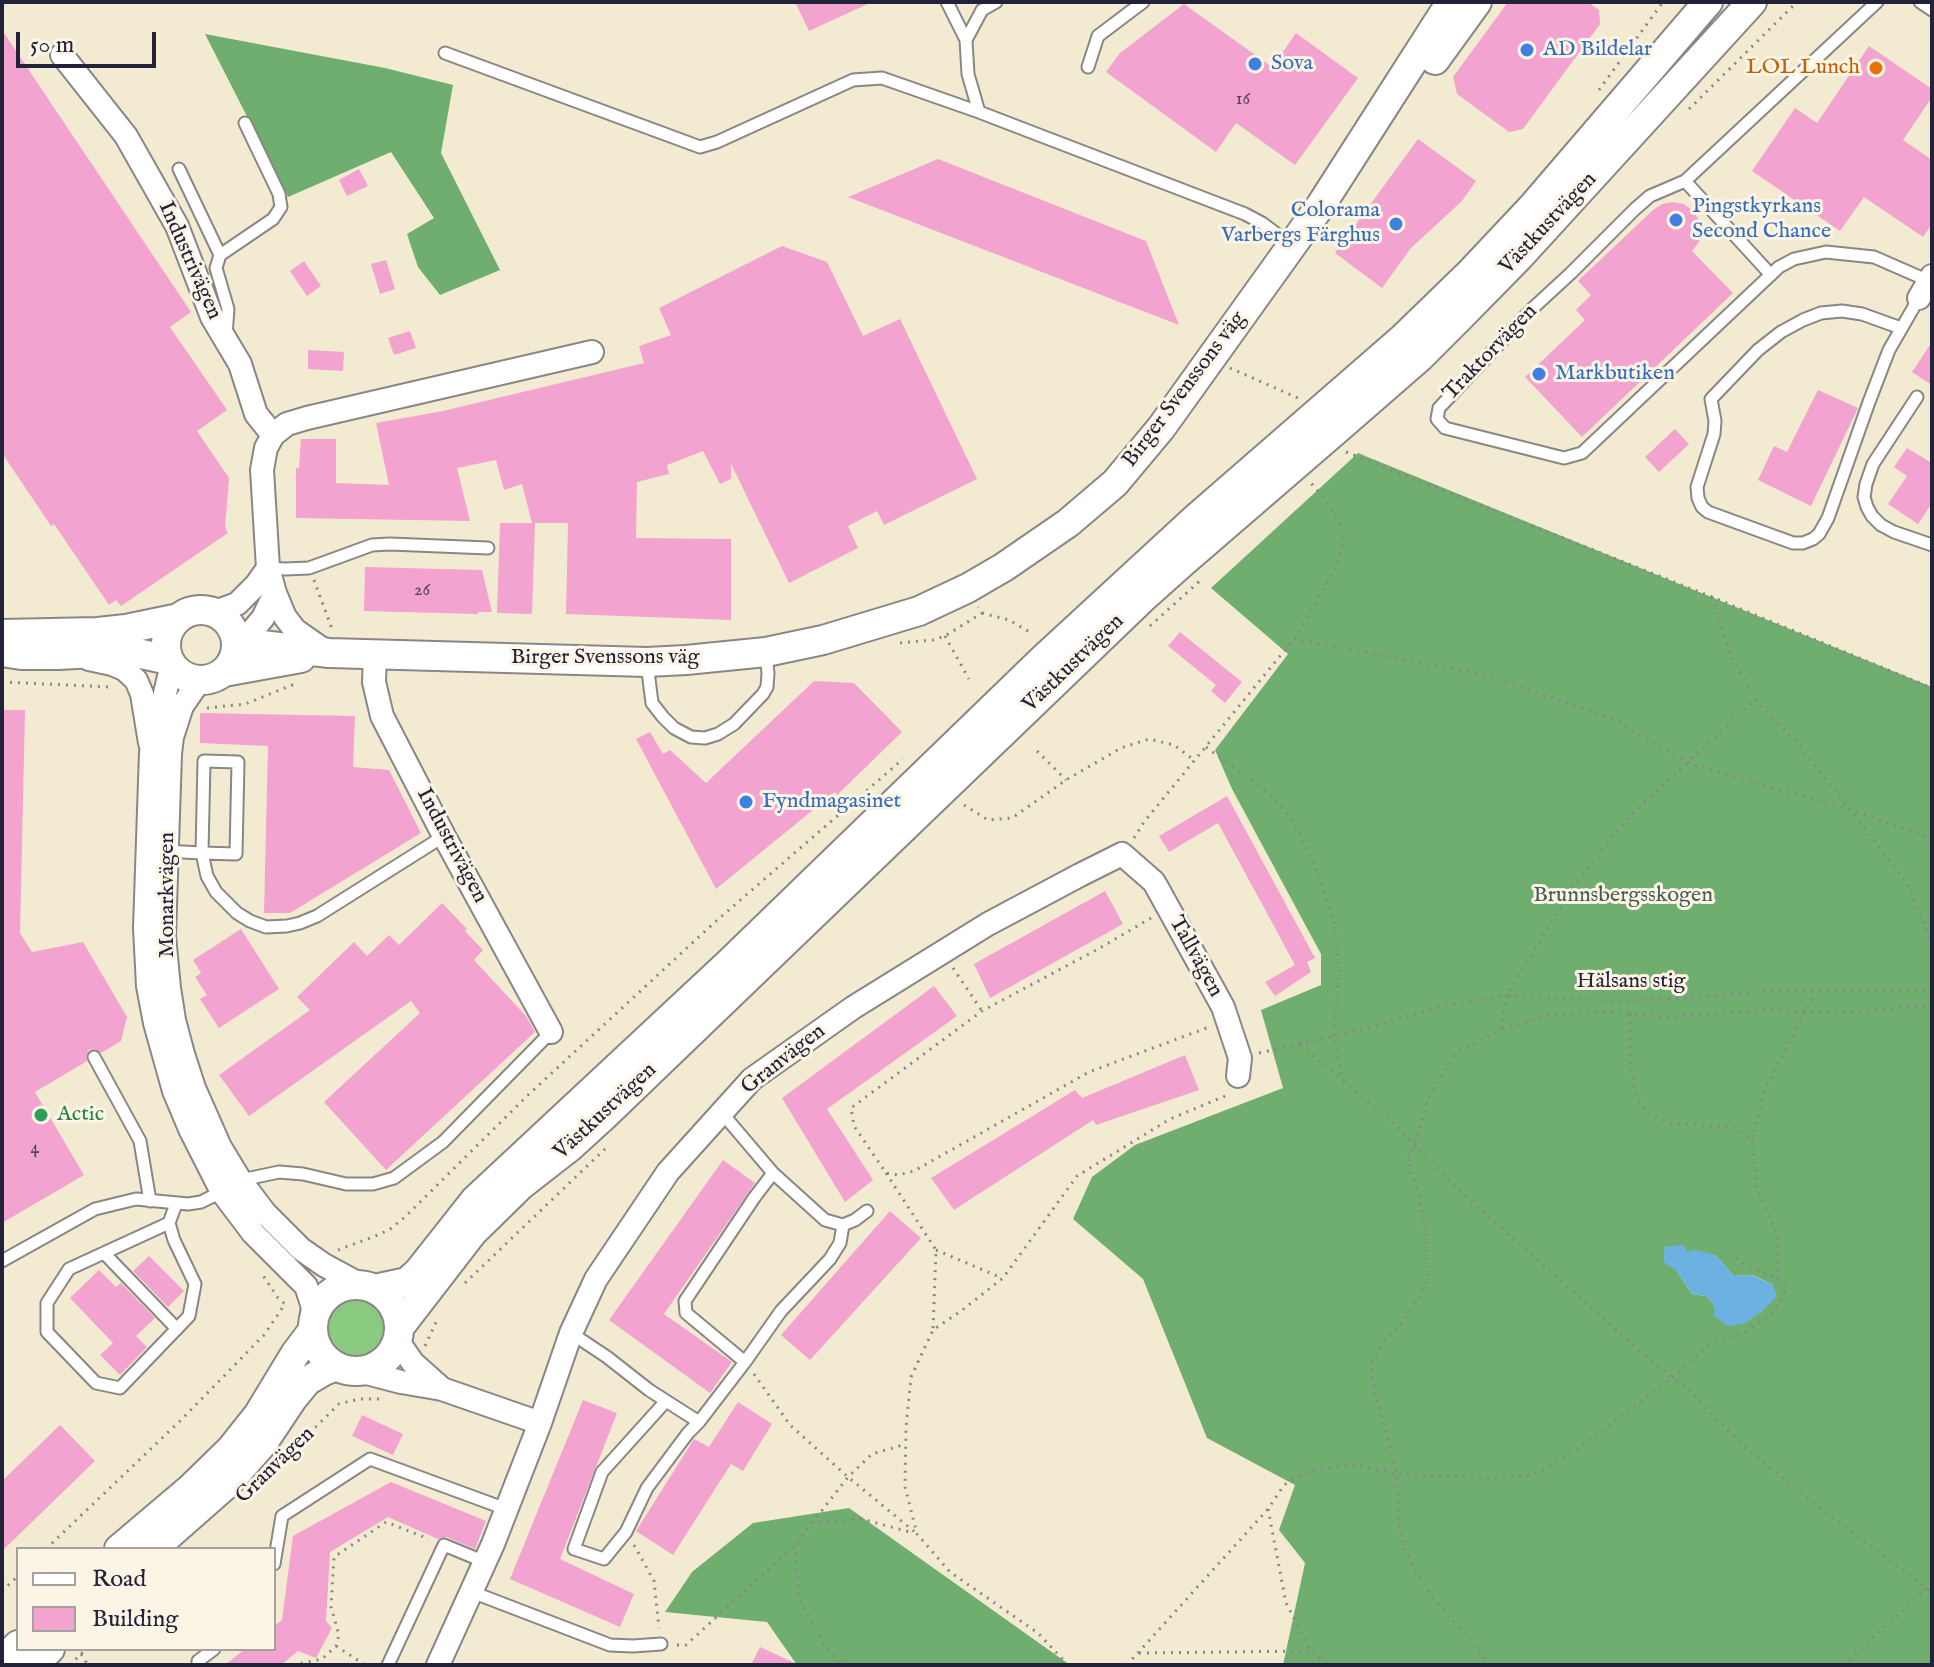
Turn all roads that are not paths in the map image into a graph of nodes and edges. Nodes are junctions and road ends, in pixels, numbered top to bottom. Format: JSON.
{"nodes":[{"id":1,"x":947,"y":2,"type":"edge"},
{"id":2,"x":996,"y":2,"type":"edge"},
{"id":3,"x":1143,"y":2,"type":"edge"},
{"id":4,"x":1451,"y":2,"type":"edge"},
{"id":5,"x":1477,"y":2,"type":"edge"},
{"id":6,"x":1708,"y":2,"type":"edge"},
{"id":7,"x":1752,"y":2,"type":"edge"},
{"id":8,"x":1877,"y":2,"type":"edge"},
{"id":9,"x":1920,"y":2,"type":"edge"},
{"id":10,"x":1932,"y":10,"type":"edge"},
{"id":11,"x":966,"y":40,"type":"junction"},
{"id":12,"x":445,"y":53,"type":"dead end"},
{"id":13,"x":62,"y":55,"type":"dead end"},
{"id":14,"x":1088,"y":67,"type":"dead end"},
{"id":15,"x":979,"y":112,"type":"junction"},
{"id":16,"x":245,"y":123,"type":"dead end"},
{"id":17,"x":179,"y":169,"type":"dead end"},
{"id":18,"x":1685,"y":181,"type":"junction"},
{"id":19,"x":1321,"y":205,"type":"junction"},
{"id":20,"x":1292,"y":246,"type":"junction"},
{"id":21,"x":220,"y":255,"type":"junction"},
{"id":22,"x":1771,"y":275,"type":"junction"},
{"id":23,"x":1927,"y":285,"type":"edge"},
{"id":24,"x":1901,"y":328,"type":"junction"},
{"id":25,"x":225,"y":339,"type":"junction"},
{"id":26,"x":592,"y":352,"type":"dead end"},
{"id":27,"x":1917,"y":397,"type":"dead end"},
{"id":28,"x":273,"y":435,"type":"junction"},
{"id":29,"x":1932,"y":545,"type":"edge"},
{"id":30,"x":488,"y":548,"type":"dead end"},
{"id":31,"x":268,"y":568,"type":"junction"},
{"id":32,"x":275,"y":593,"type":"junction"},
{"id":33,"x":211,"y":611,"type":"junction"},
{"id":34,"x":179,"y":618,"type":"junction"},
{"id":35,"x":2,"y":634,"type":"edge"},
{"id":36,"x":237,"y":642,"type":"junction"},
{"id":37,"x":2,"y":652,"type":"edge"},
{"id":38,"x":766,"y":652,"type":"junction"},
{"id":39,"x":329,"y":653,"type":"junction"},
{"id":40,"x":375,"y":654,"type":"junction"},
{"id":41,"x":73,"y":655,"type":"junction"},
{"id":42,"x":170,"y":662,"type":"junction"},
{"id":43,"x":647,"y":662,"type":"junction"},
{"id":44,"x":212,"y":676,"type":"junction"},
{"id":45,"x":151,"y":752,"type":"junction"},
{"id":46,"x":444,"y":836,"type":"junction"},
{"id":47,"x":158,"y":851,"type":"junction"},
{"id":48,"x":202,"y":853,"type":"junction"},
{"id":49,"x":1122,"y":854,"type":"joint"},
{"id":50,"x":551,"y":1032,"type":"joint"},
{"id":51,"x":94,"y":1057,"type":"dead end"},
{"id":52,"x":1239,"y":1067,"type":"road end"},
{"id":53,"x":722,"y":1113,"type":"junction"},
{"id":54,"x":773,"y":1173,"type":"junction"},
{"id":55,"x":231,"y":1186,"type":"junction"},
{"id":56,"x":150,"y":1201,"type":"junction"},
{"id":57,"x":176,"y":1204,"type":"junction"},
{"id":58,"x":867,"y":1211,"type":"dead end"},
{"id":59,"x":169,"y":1223,"type":"junction"},
{"id":60,"x":843,"y":1225,"type":"junction"},
{"id":61,"x":104,"y":1253,"type":"junction"},
{"id":62,"x":2,"y":1261,"type":"edge"},
{"id":63,"x":368,"y":1287,"type":"junction"},
{"id":64,"x":313,"y":1325,"type":"junction"},
{"id":65,"x":177,"y":1329,"type":"junction"},
{"id":66,"x":571,"y":1333,"type":"junction"},
{"id":67,"x":398,"y":1334,"type":"junction"},
{"id":68,"x":745,"y":1362,"type":"junction"},
{"id":69,"x":348,"y":1368,"type":"junction"},
{"id":70,"x":403,"y":1381,"type":"junction"},
{"id":71,"x":666,"y":1401,"type":"junction"},
{"id":72,"x":699,"y":1422,"type":"junction"},
{"id":73,"x":540,"y":1423,"type":"junction"},
{"id":74,"x":506,"y":1509,"type":"junction"},
{"id":75,"x":121,"y":1547,"type":"edge"},
{"id":76,"x":155,"y":1547,"type":"edge"},
{"id":77,"x":276,"y":1552,"type":"edge"},
{"id":78,"x":485,"y":1562,"type":"junction"},
{"id":79,"x":472,"y":1592,"type":"junction"},
{"id":80,"x":661,"y":1644,"type":"road end"},
{"id":81,"x":48,"y":1651,"type":"edge"},
{"id":82,"x":211,"y":1651,"type":"edge"},
{"id":83,"x":33,"y":1665,"type":"edge"},
{"id":84,"x":198,"y":1665,"type":"edge"},
{"id":85,"x":388,"y":1665,"type":"edge"},
{"id":86,"x":438,"y":1665,"type":"edge"}],
"edges":[{"from":1,"to":11,"type":"lane"},
{"from":2,"to":11,"type":"lane"},
{"from":3,"to":14,"type":"lane"},
{"from":4,"to":19,"type":"street","name":"Birger Svenssons väg"},
{"from":5,"to":19,"type":"street","name":"Birger Svenssons väg"},
{"from":6,"to":63,"type":"street","name":"Västkustvägen"},
{"from":7,"to":67,"type":"street","name":"Västkustvägen"},
{"from":8,"to":18,"type":"lane","name":"Traktorvägen"},
{"from":9,"to":10,"type":"lane"},
{"from":11,"to":15,"type":"lane"},
{"from":12,"to":15,"type":"lane"},
{"from":13,"to":25,"type":"street","name":"Industrivägen"},
{"from":15,"to":20,"type":"lane"},
{"from":16,"to":21,"type":"lane"},
{"from":17,"to":21,"type":"lane"},
{"from":18,"to":22,"type":"lane"},
{"from":18,"to":22,"type":"lane","name":"Traktorvägen"},
{"from":19,"to":20,"type":"street","name":"Birger Svenssons väg"},
{"from":20,"to":38,"type":"street","name":"Birger Svenssons väg"},
{"from":21,"to":25,"type":"lane"},
{"from":22,"to":23,"type":"lane","name":"Traktorvägen"},
{"from":23,"to":24,"type":"lane"},
{"from":24,"to":24,"type":"lane"},
{"from":25,"to":28,"type":"street","name":"Industrivägen"},
{"from":26,"to":28,"type":"street"},
{"from":27,"to":29,"type":"lane"},
{"from":28,"to":31,"type":"street"},
{"from":30,"to":31,"type":"lane"},
{"from":31,"to":32,"type":"street"},
{"from":31,"to":33,"type":"street"},
{"from":32,"to":36,"type":"street"},
{"from":32,"to":39,"type":"street"},
{"from":33,"to":34,"type":"street"},
{"from":33,"to":36,"type":"street"},
{"from":34,"to":35,"type":"street"},
{"from":34,"to":42,"type":"street"},
{"from":36,"to":39,"type":"street","name":"Birger Svenssons väg"},
{"from":36,"to":44,"type":"street"},
{"from":37,"to":41,"type":"street"},
{"from":38,"to":43,"type":"street","name":"Birger Svenssons väg"},
{"from":38,"to":43,"type":"lane"},
{"from":39,"to":40,"type":"street","name":"Birger Svenssons väg"},
{"from":39,"to":44,"type":"street","name":"Birger Svenssons väg"},
{"from":40,"to":43,"type":"street","name":"Birger Svenssons väg"},
{"from":40,"to":46,"type":"street","name":"Industrivägen"},
{"from":41,"to":42,"type":"street"},
{"from":41,"to":45,"type":"street","name":"Monarkvägen"},
{"from":42,"to":44,"type":"street"},
{"from":42,"to":45,"type":"street","name":"Monarkvägen"},
{"from":44,"to":47,"type":"street","name":"Monarkvägen"},
{"from":45,"to":47,"type":"street","name":"Monarkvägen"},
{"from":46,"to":48,"type":"lane"},
{"from":46,"to":50,"type":"street","name":"Industrivägen"},
{"from":47,"to":48,"type":"lane"},
{"from":47,"to":55,"type":"street","name":"Monarkvägen"},
{"from":48,"to":48,"type":"lane"},
{"from":49,"to":52,"type":"street","name":"Tallvägen"},
{"from":49,"to":53,"type":"street","name":"Granvägen"},
{"from":50,"to":55,"type":"lane"},
{"from":51,"to":56,"type":"lane"},
{"from":53,"to":54,"type":"lane"},
{"from":53,"to":66,"type":"street","name":"Granvägen"},
{"from":54,"to":60,"type":"lane"},
{"from":54,"to":68,"type":"lane"},
{"from":55,"to":57,"type":"lane"},
{"from":55,"to":63,"type":"street","name":"Monarkvägen"},
{"from":55,"to":64,"type":"street","name":"Monarkvägen"},
{"from":56,"to":57,"type":"lane"},
{"from":56,"to":62,"type":"lane"},
{"from":57,"to":59,"type":"lane"},
{"from":58,"to":60,"type":"lane"},
{"from":59,"to":61,"type":"lane"},
{"from":59,"to":65,"type":"lane"},
{"from":60,"to":68,"type":"lane"},
{"from":61,"to":65,"type":"lane"},
{"from":61,"to":65,"type":"lane"},
{"from":63,"to":64,"type":"street"},
{"from":63,"to":67,"type":"street"},
{"from":64,"to":69,"type":"street"},
{"from":64,"to":75,"type":"street"},
{"from":66,"to":71,"type":"lane"},
{"from":66,"to":73,"type":"street","name":"Granvägen"},
{"from":67,"to":69,"type":"street"},
{"from":67,"to":70,"type":"street"},
{"from":68,"to":72,"type":"lane"},
{"from":69,"to":70,"type":"street"},
{"from":69,"to":76,"type":"street"},
{"from":70,"to":73,"type":"street"},
{"from":71,"to":72,"type":"lane"},
{"from":71,"to":72,"type":"lane"},
{"from":73,"to":74,"type":"street","name":"Granvägen"},
{"from":74,"to":77,"type":"lane"},
{"from":74,"to":78,"type":"street","name":"Granvägen"},
{"from":78,"to":79,"type":"street","name":"Granvägen"},
{"from":78,"to":85,"type":"lane"},
{"from":79,"to":80,"type":"lane"},
{"from":79,"to":86,"type":"street","name":"Granvägen"},
{"from":81,"to":83,"type":"street"},
{"from":82,"to":84,"type":"lane"}]}
